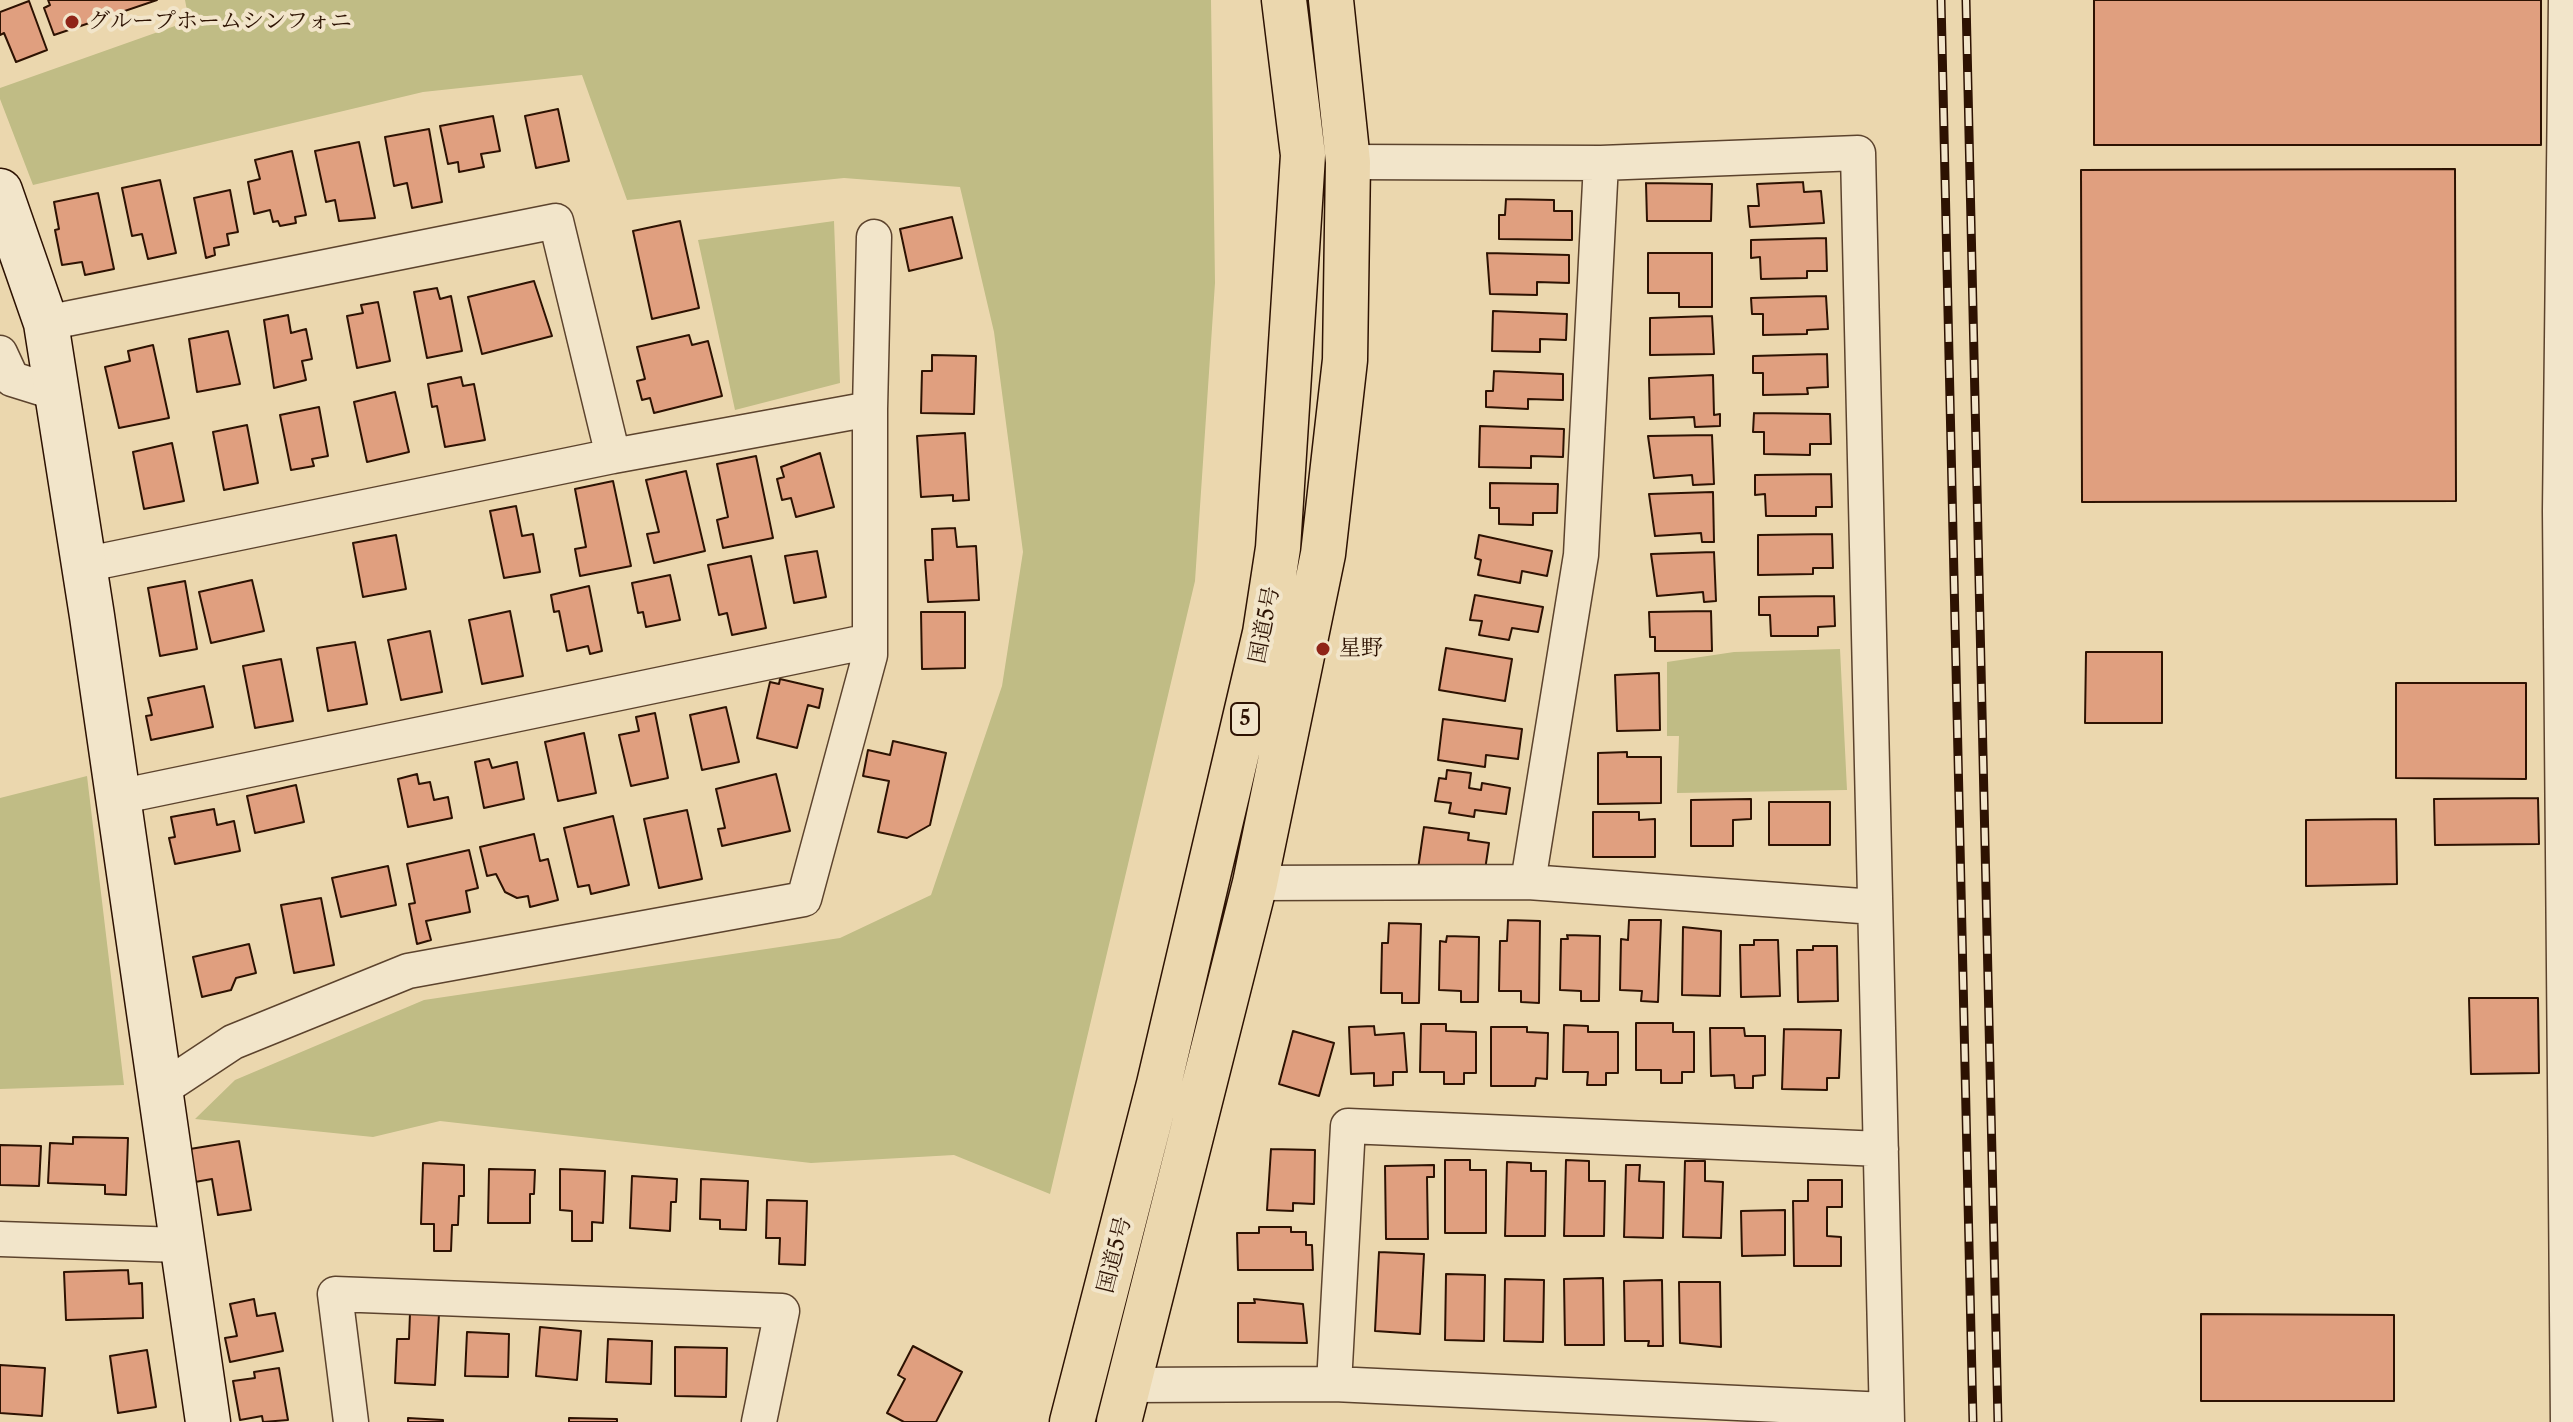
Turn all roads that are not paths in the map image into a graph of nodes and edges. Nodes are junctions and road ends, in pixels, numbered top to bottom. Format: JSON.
{"nodes":[{"id":1,"x":1284,"y":0,"type":"edge"},
{"id":2,"x":1331,"y":0,"type":"edge"},
{"id":3,"x":2566,"y":0,"type":"edge"},
{"id":4,"x":1348,"y":162,"type":"junction"},
{"id":5,"x":1601,"y":163,"type":"junction"},
{"id":6,"x":0,"y":191,"type":"edge"},
{"id":7,"x":874,"y":237,"type":"dead end"},
{"id":8,"x":46,"y":323,"type":"junction"},
{"id":9,"x":0,"y":353,"type":"edge"},
{"id":10,"x":57,"y":393,"type":"junction"},
{"id":11,"x":870,"y":409,"type":"junction"},
{"id":12,"x":613,"y":456,"type":"junction"},
{"id":13,"x":83,"y":565,"type":"junction"},
{"id":14,"x":870,"y":641,"type":"junction"},
{"id":15,"x":118,"y":797,"type":"junction"},
{"id":16,"x":1528,"y":882,"type":"junction"},
{"id":17,"x":1255,"y":883,"type":"junction"},
{"id":18,"x":1875,"y":907,"type":"junction"},
{"id":19,"x":159,"y":1091,"type":"junction"},
{"id":20,"x":1881,"y":1149,"type":"junction"},
{"id":21,"x":0,"y":1239,"type":"edge"},
{"id":22,"x":180,"y":1245,"type":"junction"},
{"id":23,"x":1334,"y":1384,"type":"junction"},
{"id":24,"x":1124,"y":1403,"type":"edge"},
{"id":25,"x":1887,"y":1416,"type":"edge"},
{"id":26,"x":208,"y":1422,"type":"edge"},
{"id":27,"x":351,"y":1422,"type":"edge"},
{"id":28,"x":759,"y":1422,"type":"edge"},
{"id":29,"x":1072,"y":1422,"type":"edge"},
{"id":30,"x":2568,"y":1422,"type":"edge"}],
"edges":[{"from":1,"to":29,"type":"highway","name":"国道5号","number":"5"},
{"from":2,"to":4,"type":"highway","name":"国道5号","number":"5"},
{"from":3,"to":30,"type":"street"},
{"from":4,"to":5,"type":"street"},
{"from":4,"to":17,"type":"highway","name":"国道5号","number":"5"},
{"from":5,"to":16,"type":"street"},
{"from":5,"to":18,"type":"street"},
{"from":6,"to":8,"type":"street"},
{"from":7,"to":11,"type":"street"},
{"from":8,"to":10,"type":"street"},
{"from":8,"to":12,"type":"street"},
{"from":9,"to":10,"type":"street"},
{"from":10,"to":13,"type":"street"},
{"from":11,"to":12,"type":"street"},
{"from":11,"to":14,"type":"street"},
{"from":12,"to":13,"type":"street"},
{"from":13,"to":15,"type":"street"},
{"from":14,"to":15,"type":"street"},
{"from":14,"to":19,"type":"street"},
{"from":15,"to":19,"type":"street"},
{"from":16,"to":17,"type":"street"},
{"from":16,"to":18,"type":"street"},
{"from":17,"to":24,"type":"highway","name":"国道5号","number":"5"},
{"from":18,"to":20,"type":"street"},
{"from":19,"to":22,"type":"street"},
{"from":20,"to":23,"type":"street"},
{"from":20,"to":25,"type":"street"},
{"from":21,"to":22,"type":"street"},
{"from":22,"to":26,"type":"street"},
{"from":23,"to":24,"type":"street"},
{"from":23,"to":25,"type":"street"},
{"from":27,"to":28,"type":"street"}]}
